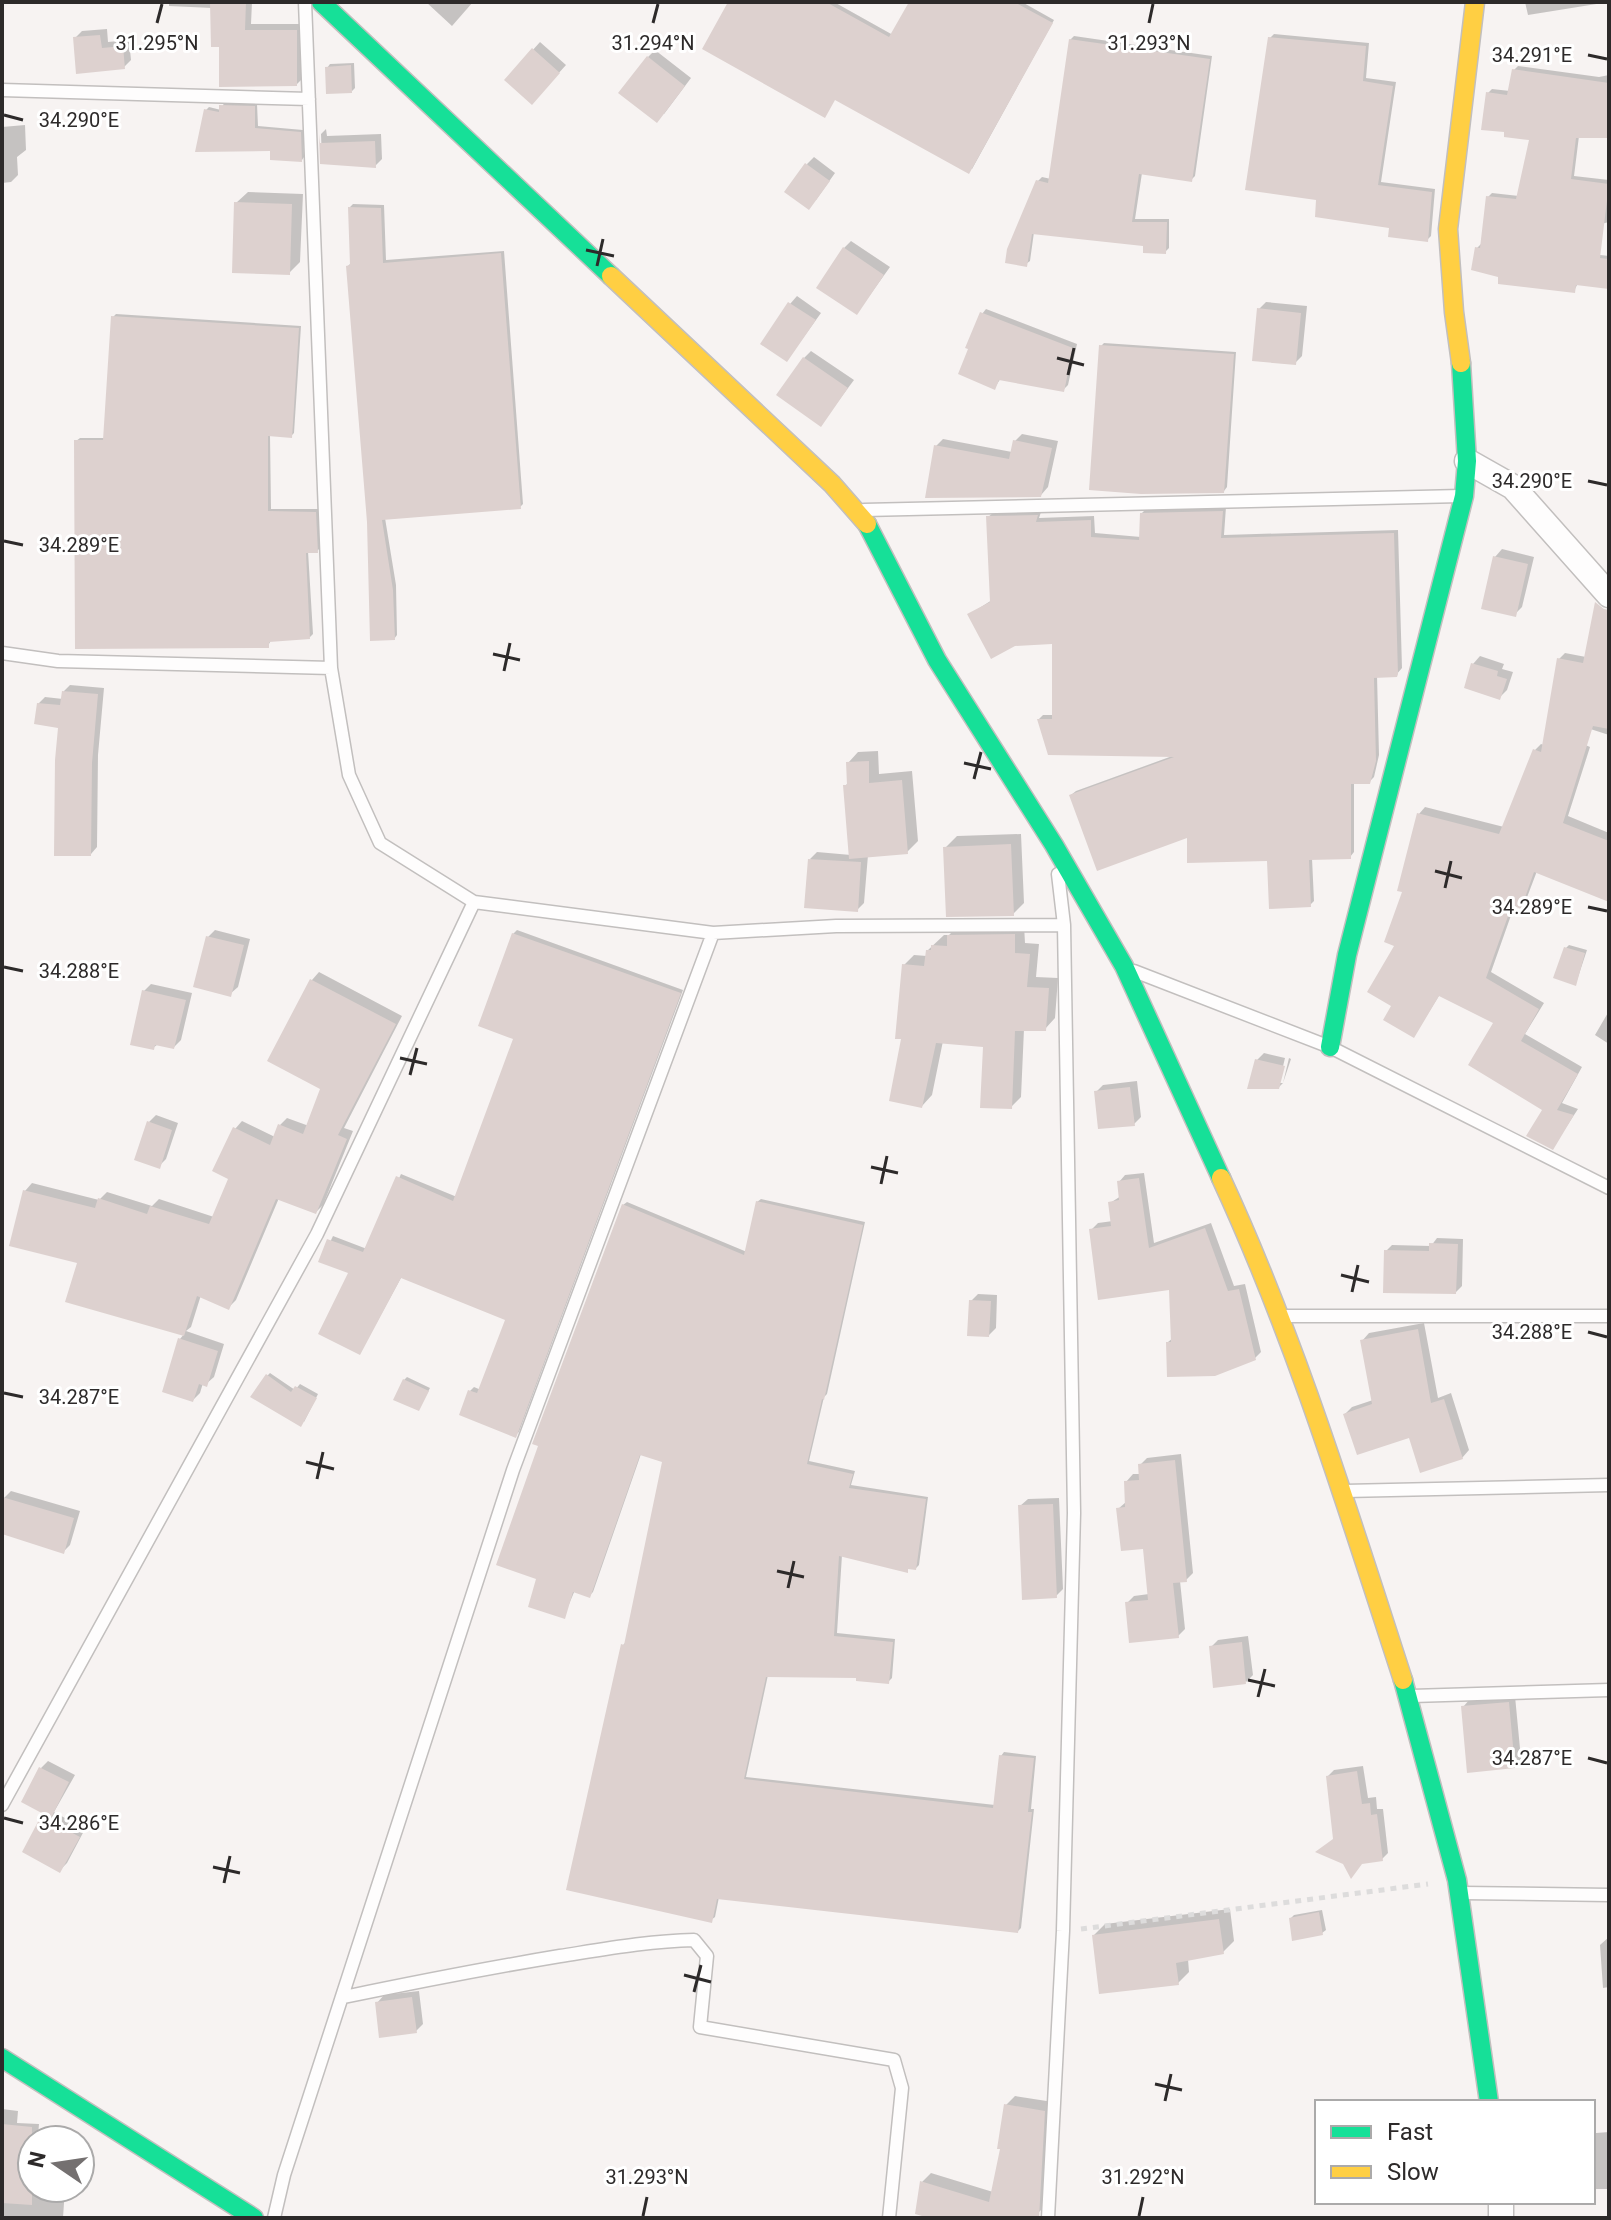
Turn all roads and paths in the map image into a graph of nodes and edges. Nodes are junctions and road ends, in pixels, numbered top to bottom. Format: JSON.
{"nodes":[{"id":1,"x":305,"y":2,"type":"edge"},
{"id":2,"x":321,"y":2,"type":"edge"},
{"id":3,"x":1475,"y":2,"type":"edge"},
{"id":4,"x":2,"y":90,"type":"edge"},
{"id":5,"x":309,"y":99,"type":"junction"},
{"id":6,"x":1467,"y":461,"type":"junction"},
{"id":7,"x":1464,"y":496,"type":"junction"},
{"id":8,"x":855,"y":510,"type":"junction"},
{"id":9,"x":1609,"y":595,"type":"edge"},
{"id":10,"x":2,"y":653,"type":"edge"},
{"id":11,"x":331,"y":668,"type":"junction"},
{"id":12,"x":1054,"y":845,"type":"junction"},
{"id":13,"x":474,"y":902,"type":"junction"},
{"id":14,"x":1064,"y":925,"type":"junction"},
{"id":15,"x":713,"y":933,"type":"junction"},
{"id":16,"x":1124,"y":966,"type":"junction"},
{"id":17,"x":1330,"y":1047,"type":"junction"},
{"id":18,"x":1609,"y":1188,"type":"edge"},
{"id":19,"x":1279,"y":1316,"type":"junction"},
{"id":20,"x":1609,"y":1316,"type":"edge"},
{"id":21,"x":1609,"y":1485,"type":"edge"},
{"id":22,"x":1342,"y":1491,"type":"junction"},
{"id":23,"x":1609,"y":1690,"type":"edge"},
{"id":24,"x":1409,"y":1697,"type":"junction"},
{"id":25,"x":2,"y":1805,"type":"edge"},
{"id":26,"x":1458,"y":1887,"type":"junction"},
{"id":27,"x":1609,"y":1895,"type":"edge"},
{"id":28,"x":1063,"y":1931,"type":"junction"},
{"id":29,"x":344,"y":1997,"type":"junction"},
{"id":30,"x":2,"y":2058,"type":"edge"},
{"id":31,"x":1489,"y":2100,"type":"edge"},
{"id":32,"x":225,"y":2209,"type":"edge"},
{"id":33,"x":254,"y":2218,"type":"edge"},
{"id":34,"x":274,"y":2218,"type":"edge"},
{"id":35,"x":889,"y":2218,"type":"edge"},
{"id":36,"x":1048,"y":2218,"type":"edge"}],
"edges":[{"from":1,"to":5,"type":"lane"},
{"from":2,"to":8,"type":"street"},
{"from":3,"to":6,"type":"street"},
{"from":4,"to":5,"type":"lane"},
{"from":5,"to":11,"type":"lane"},
{"from":6,"to":7,"type":"street"},
{"from":6,"to":9,"type":"street"},
{"from":7,"to":8,"type":"lane"},
{"from":7,"to":17,"type":"street"},
{"from":8,"to":12,"type":"street"},
{"from":10,"to":11,"type":"lane"},
{"from":11,"to":13,"type":"lane"},
{"from":12,"to":14,"type":"lane"},
{"from":12,"to":16,"type":"street"},
{"from":13,"to":15,"type":"lane"},
{"from":13,"to":25,"type":"lane"},
{"from":14,"to":15,"type":"lane"},
{"from":14,"to":28,"type":"lane"},
{"from":15,"to":29,"type":"lane"},
{"from":16,"to":17,"type":"lane"},
{"from":16,"to":19,"type":"street"},
{"from":17,"to":18,"type":"lane"},
{"from":19,"to":20,"type":"lane"},
{"from":19,"to":22,"type":"street"},
{"from":21,"to":22,"type":"lane"},
{"from":22,"to":24,"type":"street"},
{"from":23,"to":24,"type":"lane"},
{"from":24,"to":26,"type":"street"},
{"from":26,"to":27,"type":"lane"},
{"from":26,"to":28,"type":"path"},
{"from":26,"to":31,"type":"street"},
{"from":28,"to":36,"type":"lane"},
{"from":29,"to":34,"type":"lane"},
{"from":29,"to":35,"type":"lane"},
{"from":30,"to":32,"type":"street"},
{"from":32,"to":33,"type":"street"}]}
